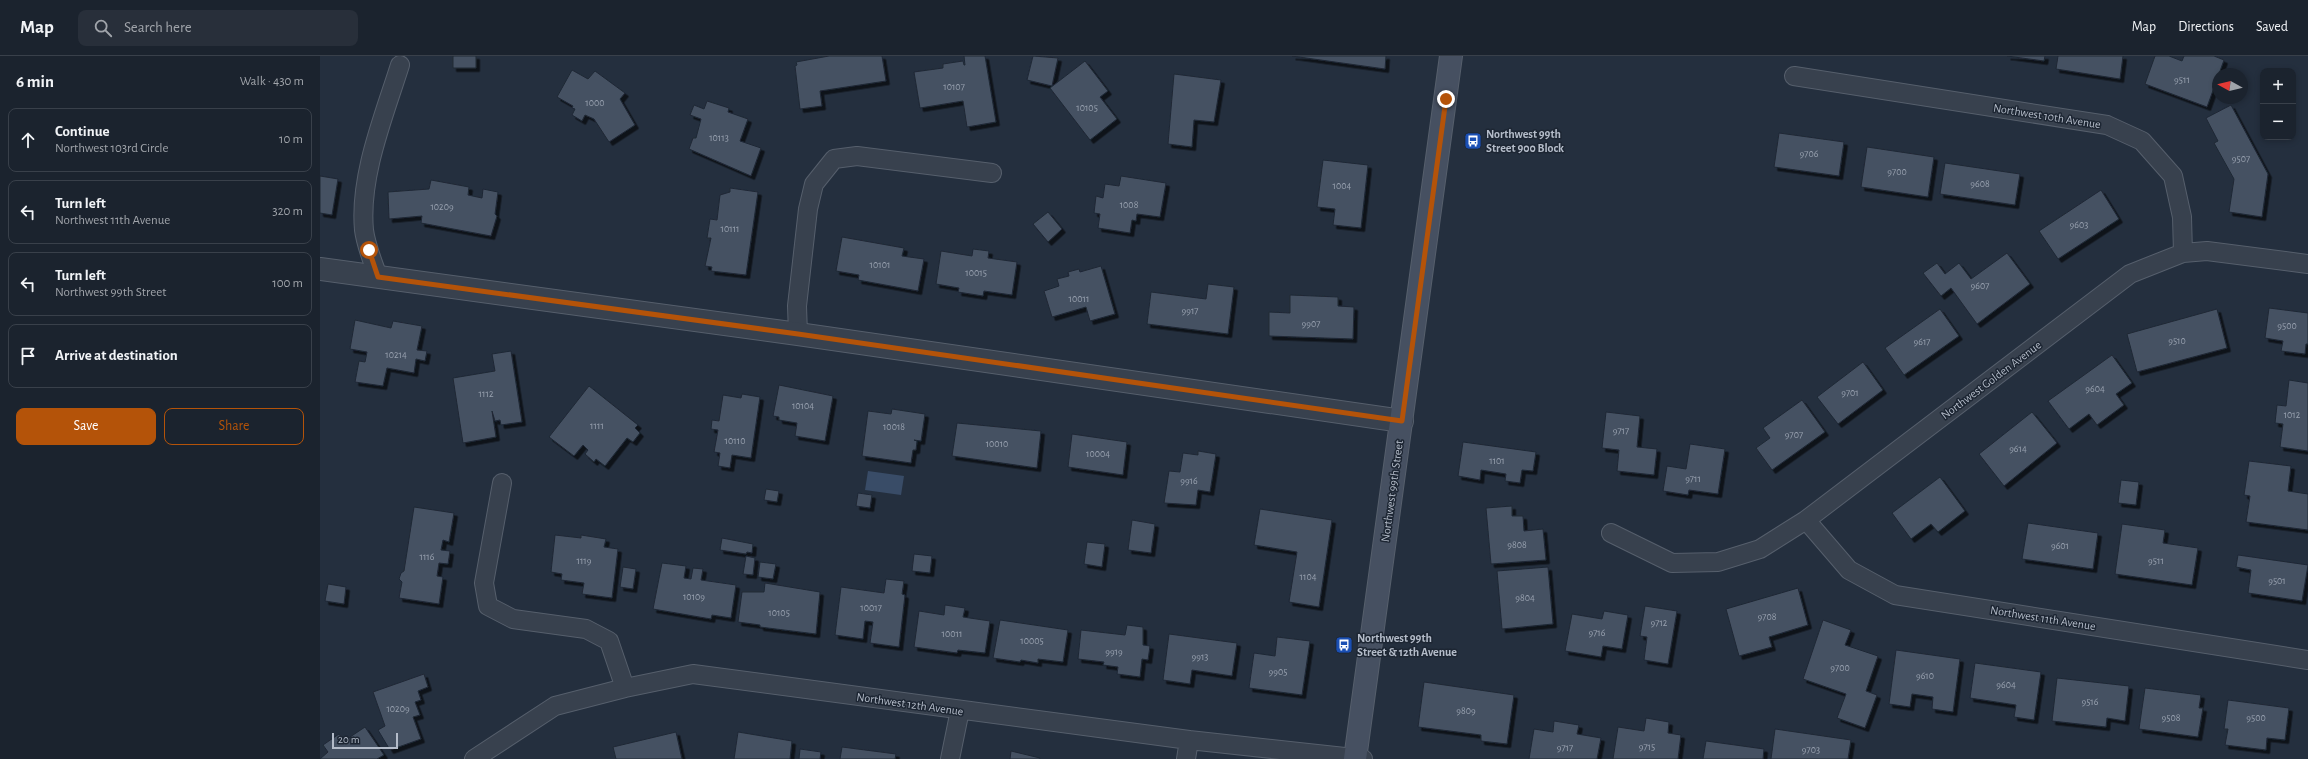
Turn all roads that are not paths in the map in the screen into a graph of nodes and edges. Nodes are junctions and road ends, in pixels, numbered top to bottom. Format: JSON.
{"nodes":[{"id":1,"x":1451,"y":56,"type":"edge"},
{"id":2,"x":400,"y":65,"type":"dead end"},
{"id":3,"x":1794,"y":76,"type":"dead end"},
{"id":4,"x":992,"y":172,"type":"dead end"},
{"id":5,"x":2183,"y":253,"type":"junction"},
{"id":6,"x":2308,"y":264,"type":"edge"},
{"id":7,"x":320,"y":269,"type":"edge"},
{"id":8,"x":378,"y":277,"type":"junction"},
{"id":9,"x":798,"y":334,"type":"junction"},
{"id":10,"x":1402,"y":421,"type":"junction"},
{"id":11,"x":502,"y":483,"type":"dead end"},
{"id":12,"x":1806,"y":520,"type":"junction"},
{"id":13,"x":1611,"y":533,"type":"dead end"},
{"id":14,"x":2308,"y":660,"type":"edge"},
{"id":15,"x":624,"y":688,"type":"junction"},
{"id":16,"x":960,"y":710,"type":"junction"},
{"id":17,"x":1189,"y":740,"type":"junction"},
{"id":18,"x":1358,"y":758,"type":"edge"},
{"id":19,"x":474,"y":759,"type":"edge"},
{"id":20,"x":950,"y":759,"type":"edge"},
{"id":21,"x":1186,"y":759,"type":"edge"}],
"edges":[{"from":1,"to":10,"type":"main road","name":"Northwest 99th Street"},
{"from":2,"to":8,"type":"street"},
{"from":3,"to":5,"type":"street","name":"Northwest 10th Avenue"},
{"from":4,"to":9,"type":"street"},
{"from":5,"to":6,"type":"street"},
{"from":5,"to":12,"type":"street","name":"Northwest Golden Avenue"},
{"from":7,"to":8,"type":"street"},
{"from":8,"to":9,"type":"street"},
{"from":9,"to":10,"type":"street"},
{"from":10,"to":18,"type":"main road","name":"Northwest 99th Street"},
{"from":11,"to":15,"type":"street"},
{"from":12,"to":13,"type":"street","name":"Northwest Golden Avenue"},
{"from":12,"to":14,"type":"street","name":"Northwest 11th Avenue"},
{"from":15,"to":16,"type":"street","name":"Northwest 12th Avenue"},
{"from":15,"to":19,"type":"street","name":"Northwest 12th Avenue"},
{"from":16,"to":17,"type":"street","name":"Northwest 12th Avenue"},
{"from":16,"to":20,"type":"street"},
{"from":17,"to":18,"type":"street","name":"Northwest 12th Avenue"},
{"from":17,"to":21,"type":"street"}]}
